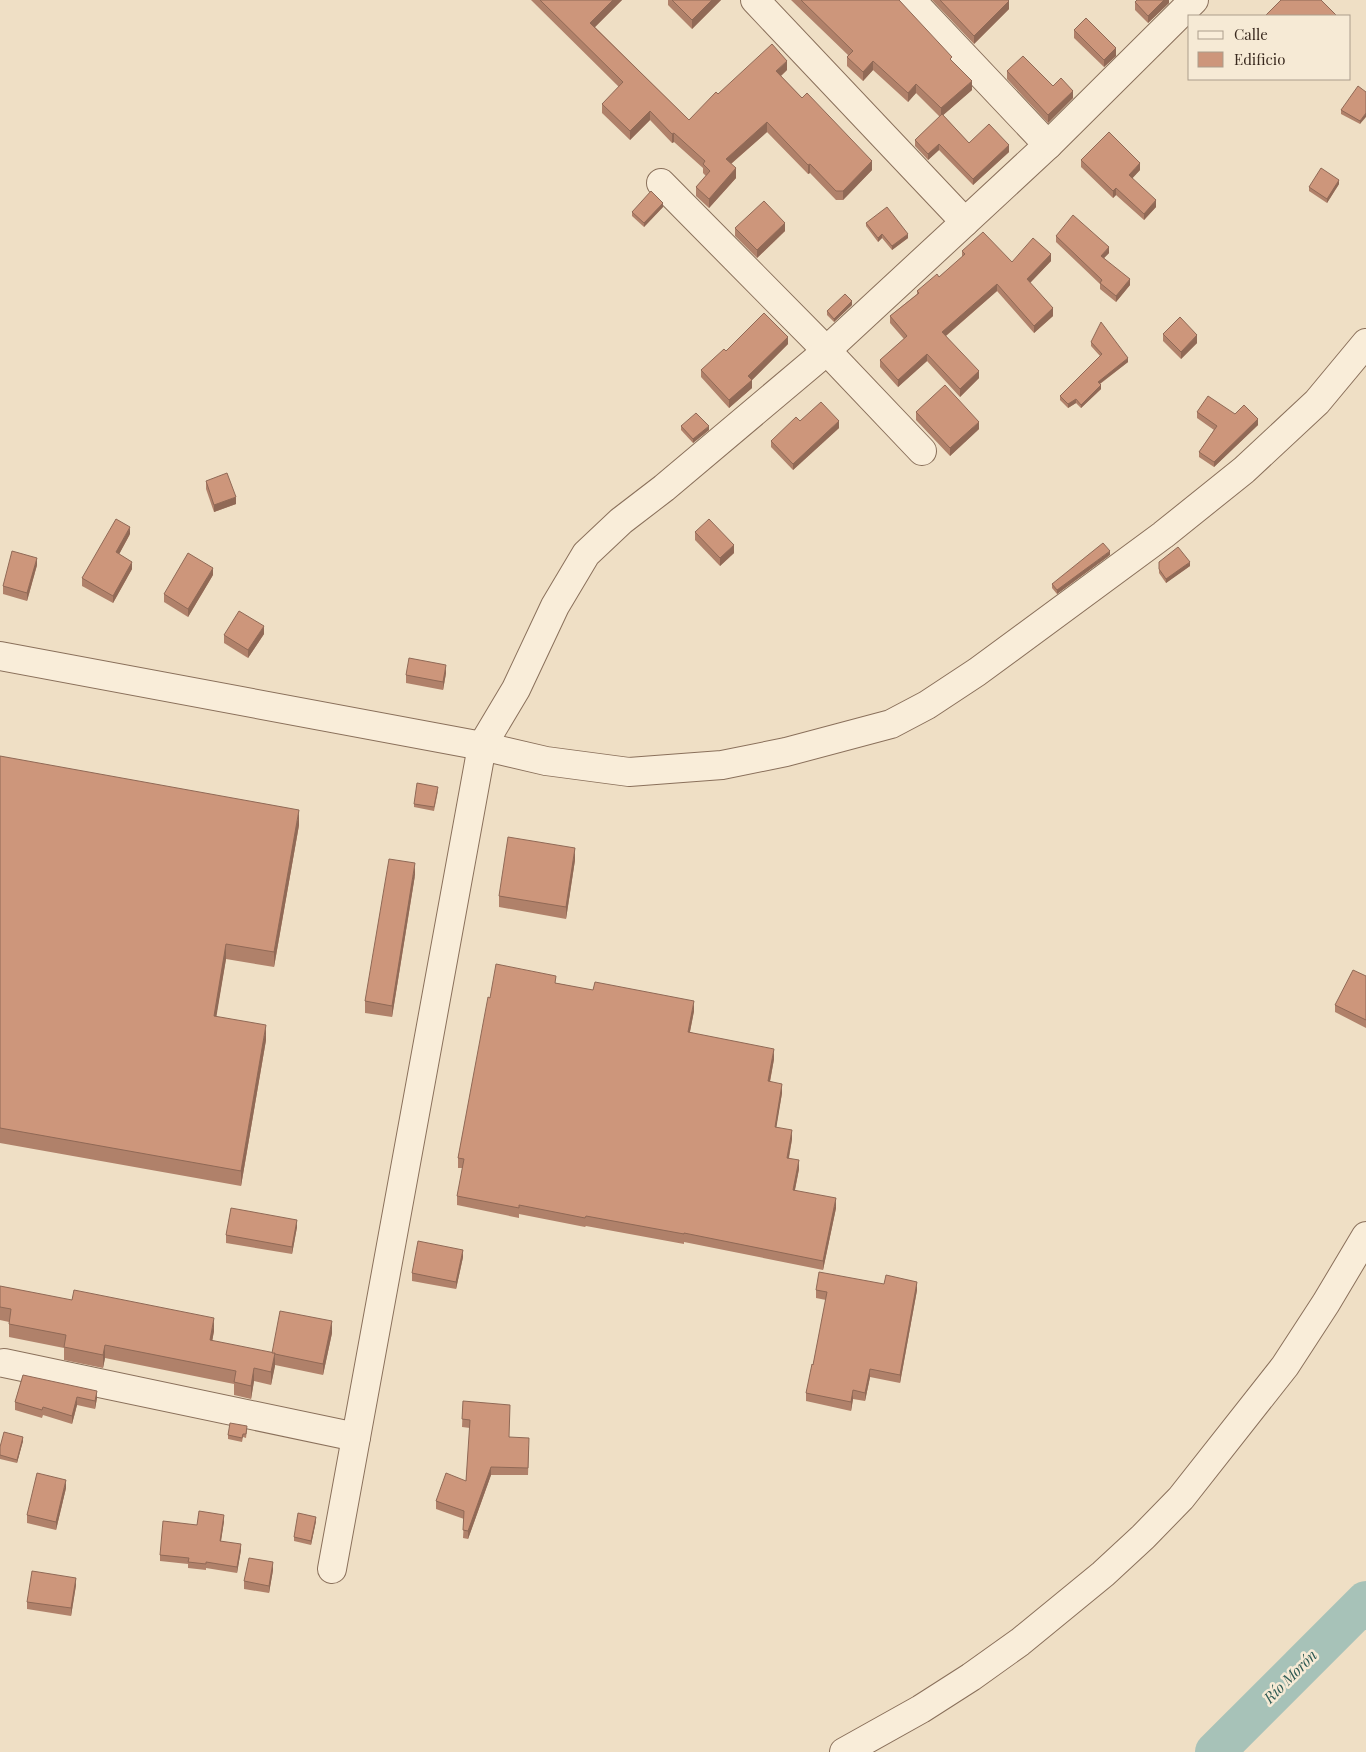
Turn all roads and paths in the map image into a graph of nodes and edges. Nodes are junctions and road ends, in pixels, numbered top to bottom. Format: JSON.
{"nodes":[{"id":1,"x":755,"y":0,"type":"edge"},
{"id":2,"x":911,"y":0,"type":"edge"},
{"id":3,"x":1194,"y":0,"type":"edge"},
{"id":4,"x":1048,"y":145,"type":"junction"},
{"id":5,"x":661,"y":183,"type":"dead end"},
{"id":6,"x":965,"y":222,"type":"junction"},
{"id":7,"x":1366,"y":343,"type":"edge"},
{"id":8,"x":826,"y":350,"type":"junction"},
{"id":9,"x":922,"y":451,"type":"dead end"},
{"id":10,"x":0,"y":656,"type":"edge"},
{"id":11,"x":482,"y":746,"type":"junction"},
{"id":12,"x":1366,"y":1236,"type":"edge"},
{"id":13,"x":4,"y":1363,"type":"dead end"},
{"id":14,"x":356,"y":1437,"type":"junction"},
{"id":15,"x":332,"y":1569,"type":"dead end"},
{"id":16,"x":844,"y":1752,"type":"edge"}],
"edges":[{"from":1,"to":6,"type":"street"},
{"from":2,"to":4,"type":"street"},
{"from":3,"to":4,"type":"street"},
{"from":4,"to":6,"type":"street"},
{"from":5,"to":8,"type":"street"},
{"from":6,"to":8,"type":"street"},
{"from":7,"to":11,"type":"street"},
{"from":8,"to":9,"type":"street"},
{"from":8,"to":11,"type":"street"},
{"from":10,"to":11,"type":"street"},
{"from":11,"to":14,"type":"street"},
{"from":12,"to":16,"type":"street"},
{"from":13,"to":14,"type":"street"},
{"from":14,"to":15,"type":"street"}]}
